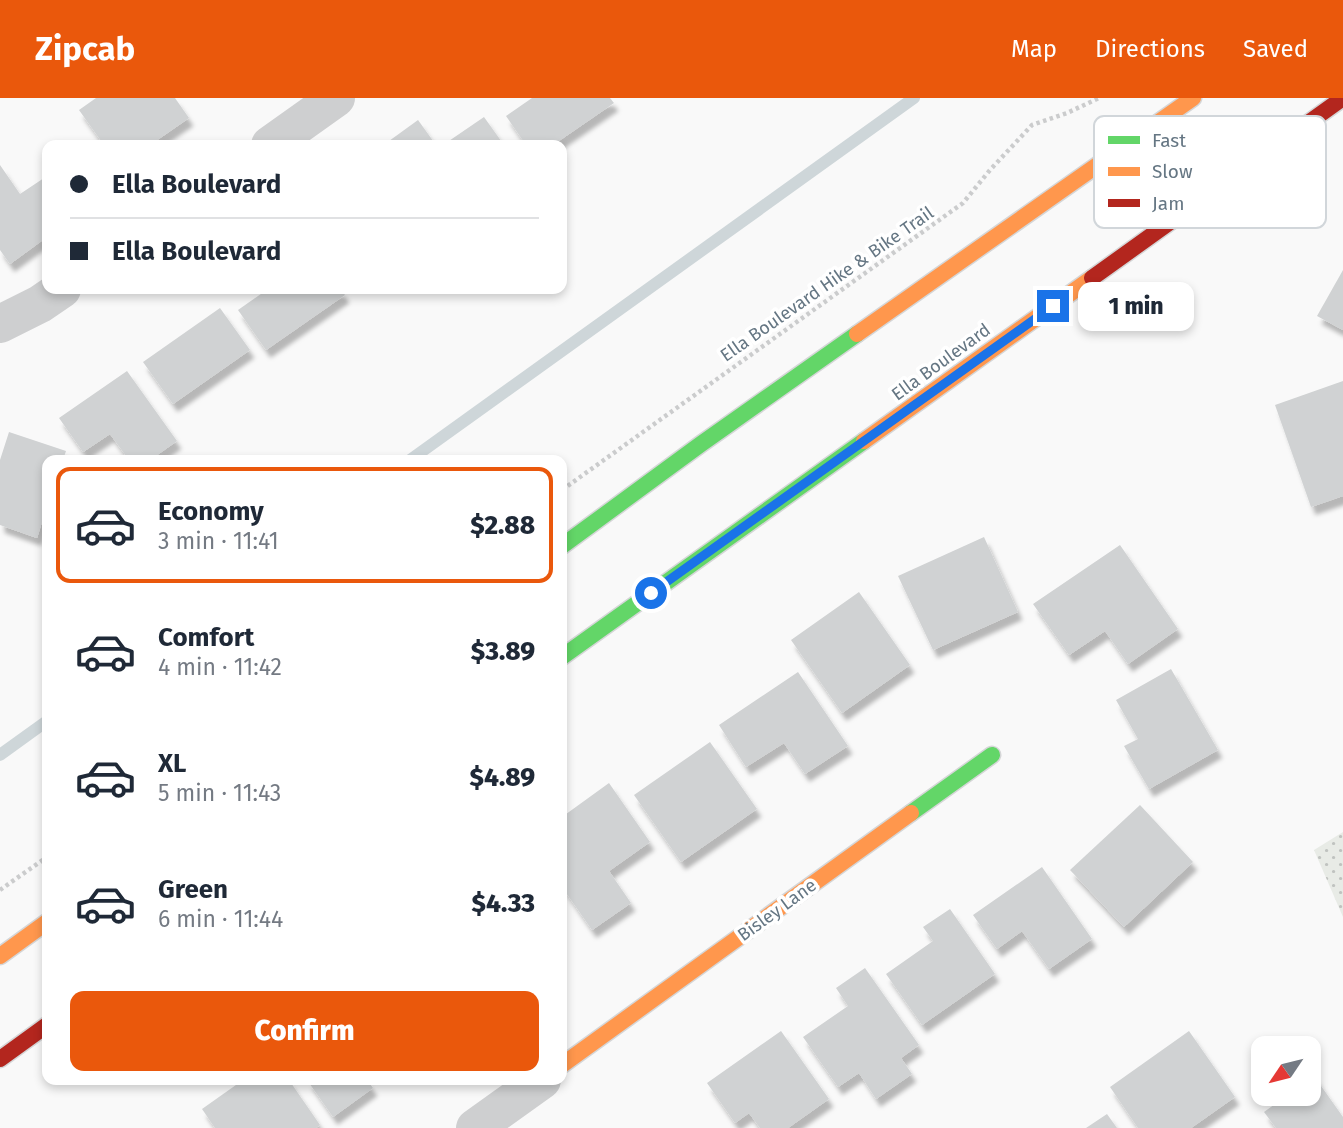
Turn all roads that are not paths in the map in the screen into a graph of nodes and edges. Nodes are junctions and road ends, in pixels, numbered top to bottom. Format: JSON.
{"nodes":[{"id":1,"x":336,"y":98,"type":"edge"},
{"id":2,"x":1193,"y":98,"type":"edge"},
{"id":3,"x":1343,"y":98,"type":"edge"},
{"id":4,"x":1167,"y":116,"type":"edge"},
{"id":5,"x":1318,"y":116,"type":"edge"},
{"id":6,"x":277,"y":140,"type":"edge"},
{"id":7,"x":1094,"y":168,"type":"edge"},
{"id":8,"x":1161,"y":228,"type":"edge"},
{"id":9,"x":55,"y":294,"type":"edge"},
{"id":10,"x":0,"y":324,"type":"edge"},
{"id":11,"x":567,"y":542,"type":"edge"},
{"id":12,"x":567,"y":653,"type":"edge"},
{"id":13,"x":992,"y":755,"type":"dead end"},
{"id":14,"x":42,"y":926,"type":"edge"},
{"id":15,"x":0,"y":956,"type":"edge"},
{"id":16,"x":42,"y":1030,"type":"edge"},
{"id":17,"x":0,"y":1059,"type":"edge"},
{"id":18,"x":567,"y":1061,"type":"edge"},
{"id":19,"x":535,"y":1085,"type":"edge"},
{"id":20,"x":475,"y":1128,"type":"edge"}],
"edges":[{"from":1,"to":6,"type":"street"},
{"from":2,"to":4,"type":"main road"},
{"from":3,"to":5,"type":"main road","name":"Ella Boulevard"},
{"from":7,"to":11,"type":"main road"},
{"from":8,"to":12,"type":"main road","name":"Ella Boulevard"},
{"from":9,"to":10,"type":"street"},
{"from":13,"to":18,"type":"main road","name":"Bisley Lane"},
{"from":14,"to":15,"type":"main road"},
{"from":16,"to":17,"type":"main road"},
{"from":19,"to":20,"type":"street"}]}
